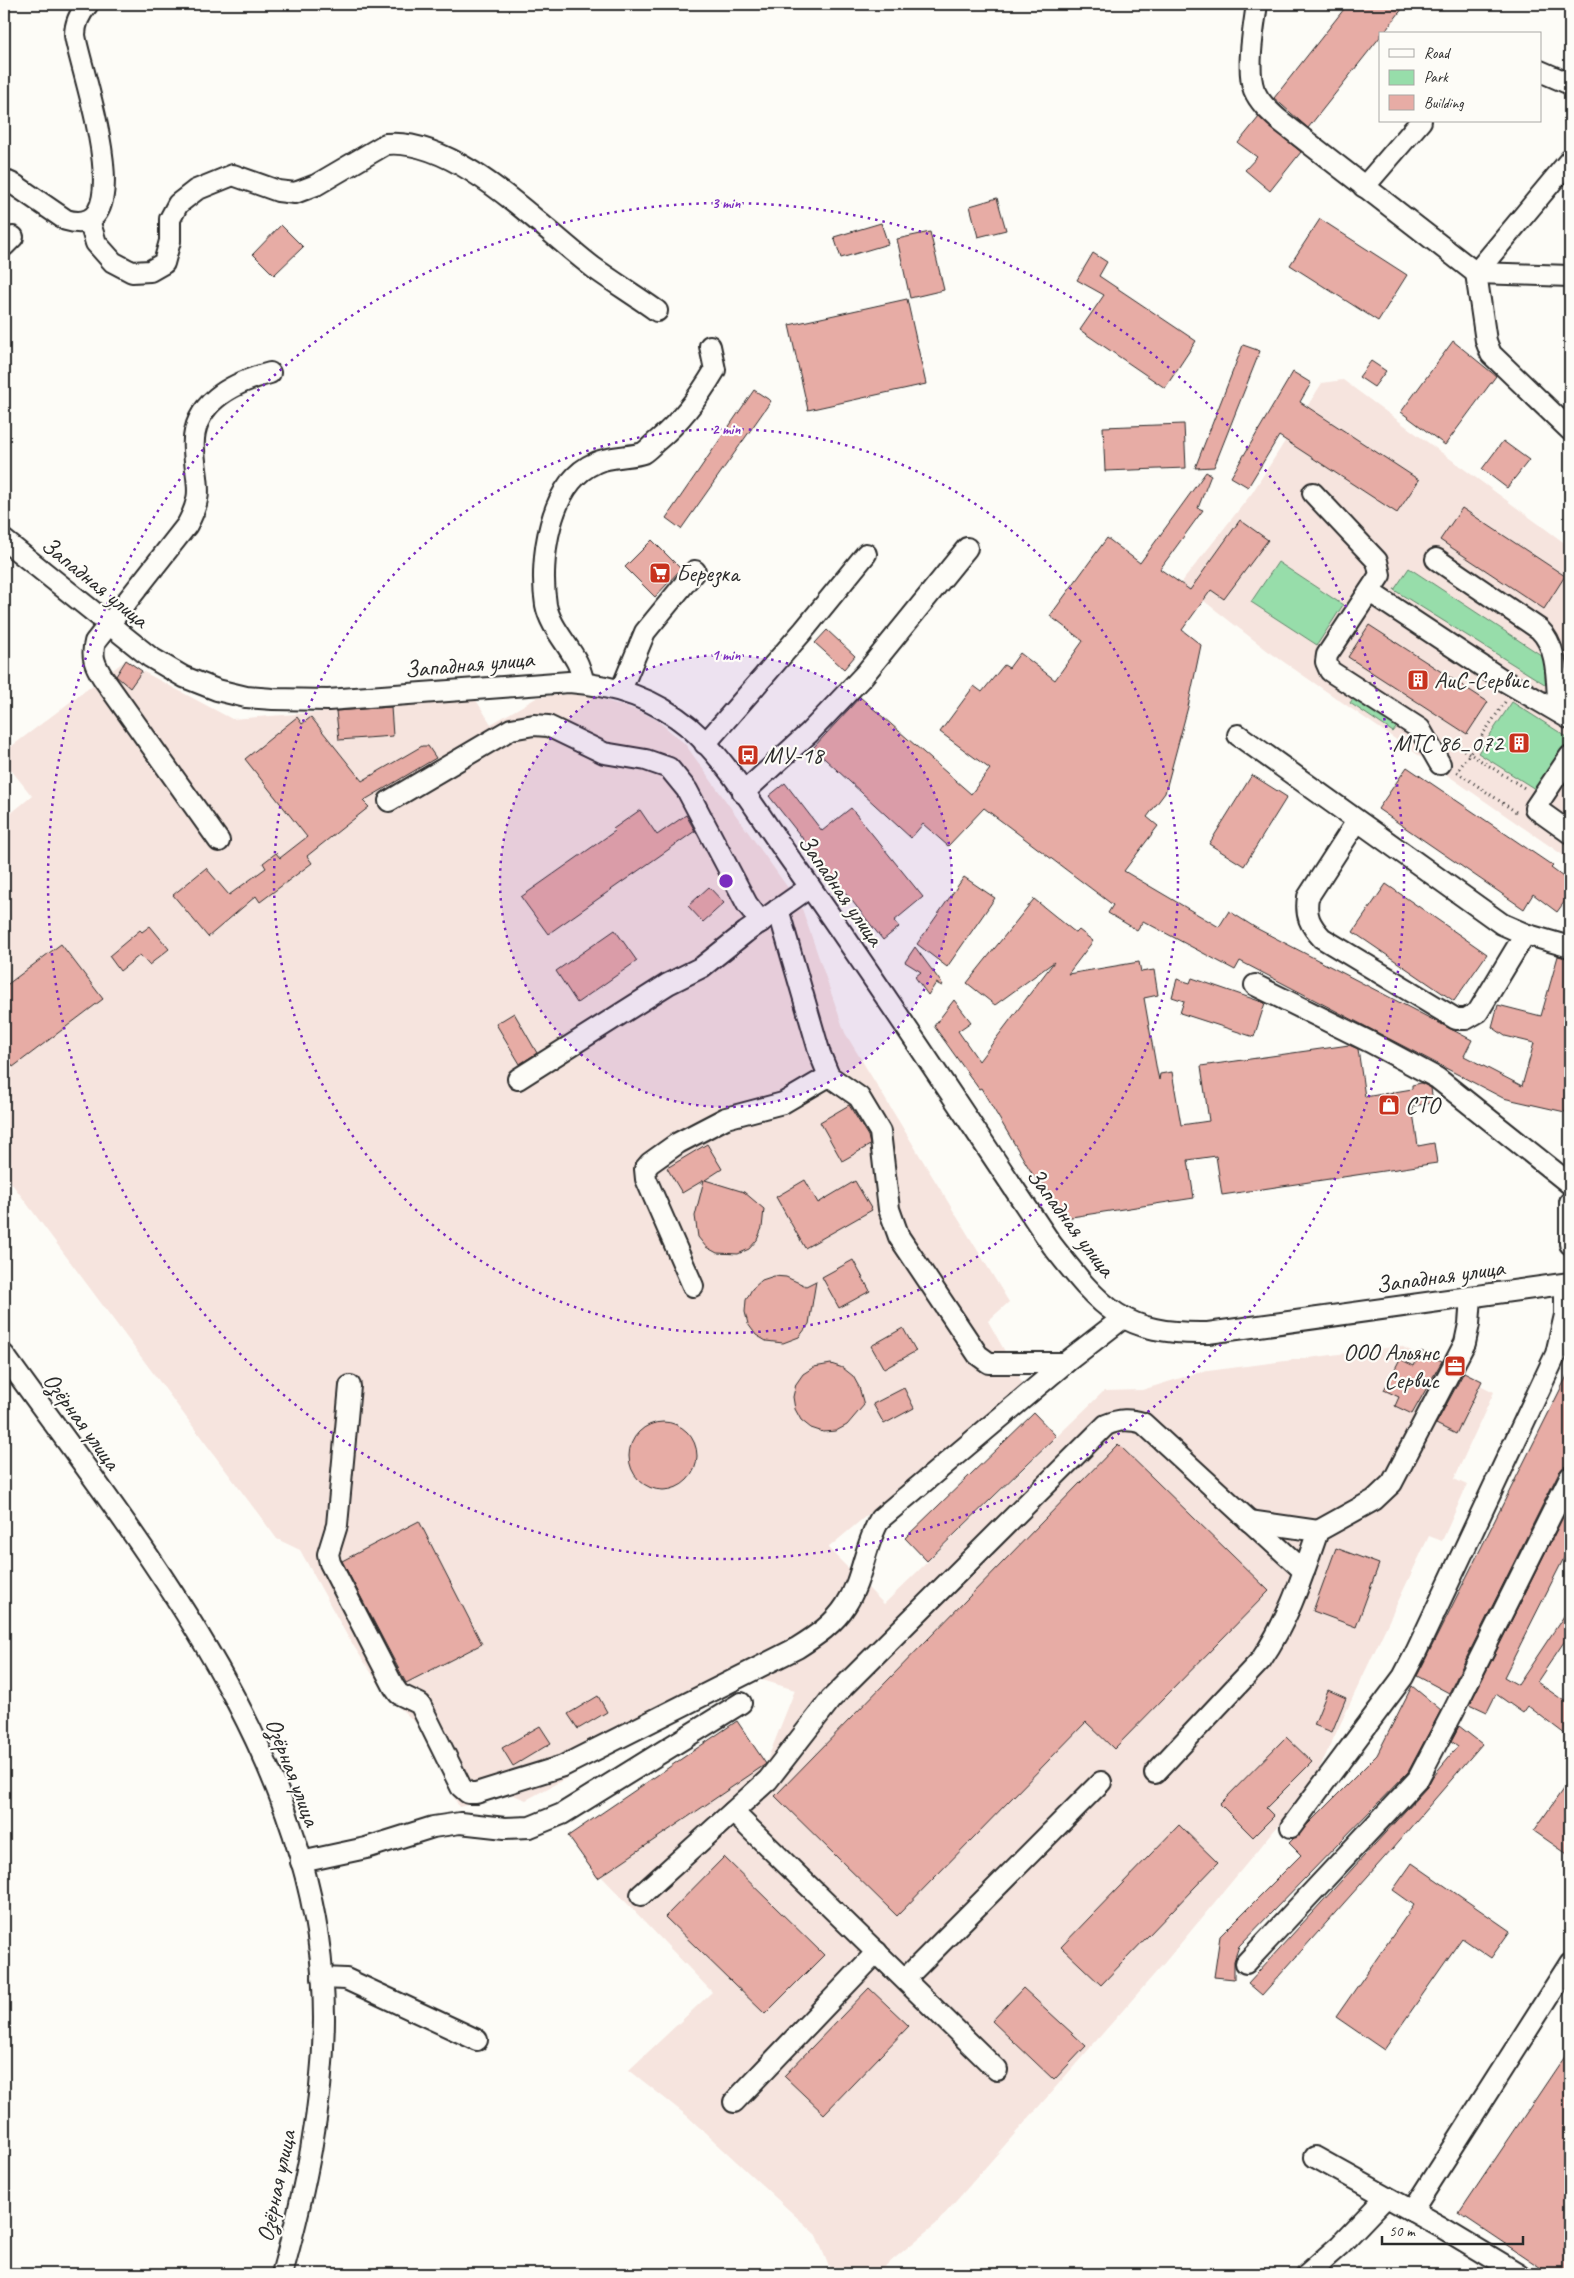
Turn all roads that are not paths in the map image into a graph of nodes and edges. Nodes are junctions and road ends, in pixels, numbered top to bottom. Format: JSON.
{"nodes":[{"id":1,"x":88,"y":4,"type":"edge"},
{"id":2,"x":1257,"y":4,"type":"edge"},
{"id":3,"x":1542,"y":72,"type":"edge"},
{"id":4,"x":1570,"y":84,"type":"edge"},
{"id":5,"x":1420,"y":122,"type":"edge"},
{"id":6,"x":1570,"y":160,"type":"edge"},
{"id":7,"x":4,"y":180,"type":"edge"},
{"id":8,"x":1364,"y":187,"type":"junction"},
{"id":9,"x":89,"y":220,"type":"junction"},
{"id":10,"x":1476,"y":273,"type":"junction"},
{"id":11,"x":1570,"y":276,"type":"edge"},
{"id":12,"x":657,"y":310,"type":"dead end"},
{"id":13,"x":710,"y":346,"type":"dead end"},
{"id":14,"x":270,"y":373,"type":"dead end"},
{"id":15,"x":1570,"y":430,"type":"edge"},
{"id":16,"x":1313,"y":493,"type":"dead end"},
{"id":17,"x":4,"y":540,"type":"edge"},
{"id":18,"x":967,"y":548,"type":"dead end"},
{"id":19,"x":866,"y":554,"type":"dead end"},
{"id":20,"x":1436,"y":559,"type":"dead end"},
{"id":21,"x":695,"y":571,"type":"dead end"},
{"id":22,"x":1370,"y":592,"type":"junction"},
{"id":23,"x":108,"y":626,"type":"junction"},
{"id":24,"x":584,"y":683,"type":"junction"},
{"id":25,"x":621,"y":690,"type":"junction"},
{"id":26,"x":1565,"y":716,"type":"edge"},
{"id":27,"x":1238,"y":735,"type":"dead end"},
{"id":28,"x":705,"y":744,"type":"junction"},
{"id":29,"x":1570,"y":756,"type":"edge"},
{"id":30,"x":1440,"y":764,"type":"dead end"},
{"id":31,"x":743,"y":793,"type":"junction"},
{"id":32,"x":389,"y":801,"type":"dead end"},
{"id":33,"x":1357,"y":821,"type":"junction"},
{"id":34,"x":1570,"y":833,"type":"edge"},
{"id":35,"x":219,"y":841,"type":"dead end"},
{"id":36,"x":810,"y":887,"type":"junction"},
{"id":37,"x":778,"y":909,"type":"junction"},
{"id":38,"x":761,"y":922,"type":"junction"},
{"id":39,"x":1524,"y":934,"type":"junction"},
{"id":40,"x":1570,"y":947,"type":"edge"},
{"id":41,"x":1255,"y":985,"type":"dead end"},
{"id":42,"x":829,"y":1076,"type":"junction"},
{"id":43,"x":518,"y":1078,"type":"dead end"},
{"id":44,"x":1570,"y":1184,"type":"edge"},
{"id":45,"x":1570,"y":1202,"type":"edge"},
{"id":46,"x":1570,"y":1244,"type":"edge"},
{"id":47,"x":1568,"y":1283,"type":"edge"},
{"id":48,"x":693,"y":1286,"type":"dead end"},
{"id":49,"x":1471,"y":1297,"type":"junction"},
{"id":50,"x":1123,"y":1318,"type":"junction"},
{"id":51,"x":4,"y":1355,"type":"edge"},
{"id":52,"x":1065,"y":1363,"type":"junction"},
{"id":53,"x":350,"y":1386,"type":"dead end"},
{"id":54,"x":1570,"y":1477,"type":"edge"},
{"id":55,"x":1250,"y":1521,"type":"junction"},
{"id":56,"x":1318,"y":1531,"type":"junction"},
{"id":57,"x":1304,"y":1571,"type":"junction"},
{"id":58,"x":741,"y":1703,"type":"dead end"},
{"id":59,"x":1156,"y":1773,"type":"dead end"},
{"id":60,"x":1101,"y":1782,"type":"dead end"},
{"id":61,"x":733,"y":1812,"type":"junction"},
{"id":62,"x":1291,"y":1827,"type":"dead end"},
{"id":63,"x":301,"y":1862,"type":"junction"},
{"id":64,"x":641,"y":1895,"type":"dead end"},
{"id":65,"x":877,"y":1952,"type":"junction"},
{"id":66,"x":1570,"y":1963,"type":"edge"},
{"id":67,"x":1246,"y":1964,"type":"dead end"},
{"id":68,"x":322,"y":1978,"type":"junction"},
{"id":69,"x":905,"y":1979,"type":"junction"},
{"id":70,"x":477,"y":2040,"type":"dead end"},
{"id":71,"x":997,"y":2070,"type":"dead end"},
{"id":72,"x":734,"y":2102,"type":"dead end"},
{"id":73,"x":1315,"y":2157,"type":"dead end"},
{"id":74,"x":1386,"y":2197,"type":"junction"},
{"id":75,"x":1412,"y":2211,"type":"junction"},
{"id":76,"x":282,"y":2274,"type":"edge"},
{"id":77,"x":1307,"y":2274,"type":"edge"},
{"id":78,"x":1519,"y":2274,"type":"edge"}],
"edges":[{"from":1,"to":9,"type":"street"},
{"from":2,"to":8,"type":"street"},
{"from":3,"to":4,"type":"street"},
{"from":5,"to":8,"type":"street"},
{"from":6,"to":10,"type":"street"},
{"from":7,"to":9,"type":"street"},
{"from":8,"to":10,"type":"street"},
{"from":9,"to":12,"type":"street"},
{"from":10,"to":11,"type":"street"},
{"from":10,"to":15,"type":"street"},
{"from":13,"to":24,"type":"street"},
{"from":14,"to":23,"type":"street"},
{"from":16,"to":22,"type":"street"},
{"from":17,"to":23,"type":"street","name":"Западная улица"},
{"from":18,"to":31,"type":"street"},
{"from":19,"to":28,"type":"street"},
{"from":20,"to":26,"type":"street"},
{"from":21,"to":25,"type":"street"},
{"from":22,"to":26,"type":"street"},
{"from":22,"to":30,"type":"street"},
{"from":23,"to":24,"type":"street","name":"Западная улица"},
{"from":23,"to":35,"type":"street"},
{"from":24,"to":25,"type":"street","name":"Западная улица"},
{"from":25,"to":28,"type":"street","name":"Западная улица"},
{"from":27,"to":33,"type":"street"},
{"from":28,"to":31,"type":"street","name":"Западная улица"},
{"from":29,"to":34,"type":"street"},
{"from":31,"to":36,"type":"street","name":"Западная улица"},
{"from":32,"to":38,"type":"street"},
{"from":33,"to":39,"type":"street"},
{"from":33,"to":39,"type":"street"},
{"from":36,"to":37,"type":"street"},
{"from":36,"to":50,"type":"street","name":"Западная улица"},
{"from":37,"to":38,"type":"street"},
{"from":37,"to":42,"type":"street"},
{"from":38,"to":43,"type":"street"},
{"from":39,"to":40,"type":"street"},
{"from":41,"to":44,"type":"street"},
{"from":42,"to":48,"type":"street"},
{"from":42,"to":52,"type":"street"},
{"from":45,"to":46,"type":"street"},
{"from":47,"to":49,"type":"street","name":"Западная улица"},
{"from":47,"to":62,"type":"street"},
{"from":49,"to":50,"type":"street","name":"Западная улица"},
{"from":49,"to":56,"type":"street"},
{"from":50,"to":52,"type":"street"},
{"from":51,"to":63,"type":"street","name":"Озёрная улица"},
{"from":52,"to":53,"type":"street"},
{"from":54,"to":67,"type":"street"},
{"from":55,"to":56,"type":"street"},
{"from":55,"to":57,"type":"street"},
{"from":55,"to":61,"type":"street"},
{"from":56,"to":57,"type":"street"},
{"from":57,"to":59,"type":"street"},
{"from":58,"to":63,"type":"street"},
{"from":60,"to":69,"type":"street"},
{"from":61,"to":64,"type":"street"},
{"from":61,"to":65,"type":"street"},
{"from":63,"to":68,"type":"street","name":"Озёрная улица"},
{"from":65,"to":69,"type":"street"},
{"from":65,"to":72,"type":"street"},
{"from":66,"to":75,"type":"street"},
{"from":68,"to":70,"type":"street"},
{"from":68,"to":76,"type":"street","name":"Озёрная улица"},
{"from":69,"to":71,"type":"street"},
{"from":73,"to":74,"type":"street"},
{"from":74,"to":75,"type":"street"},
{"from":74,"to":77,"type":"street"},
{"from":75,"to":78,"type":"street"}]}
